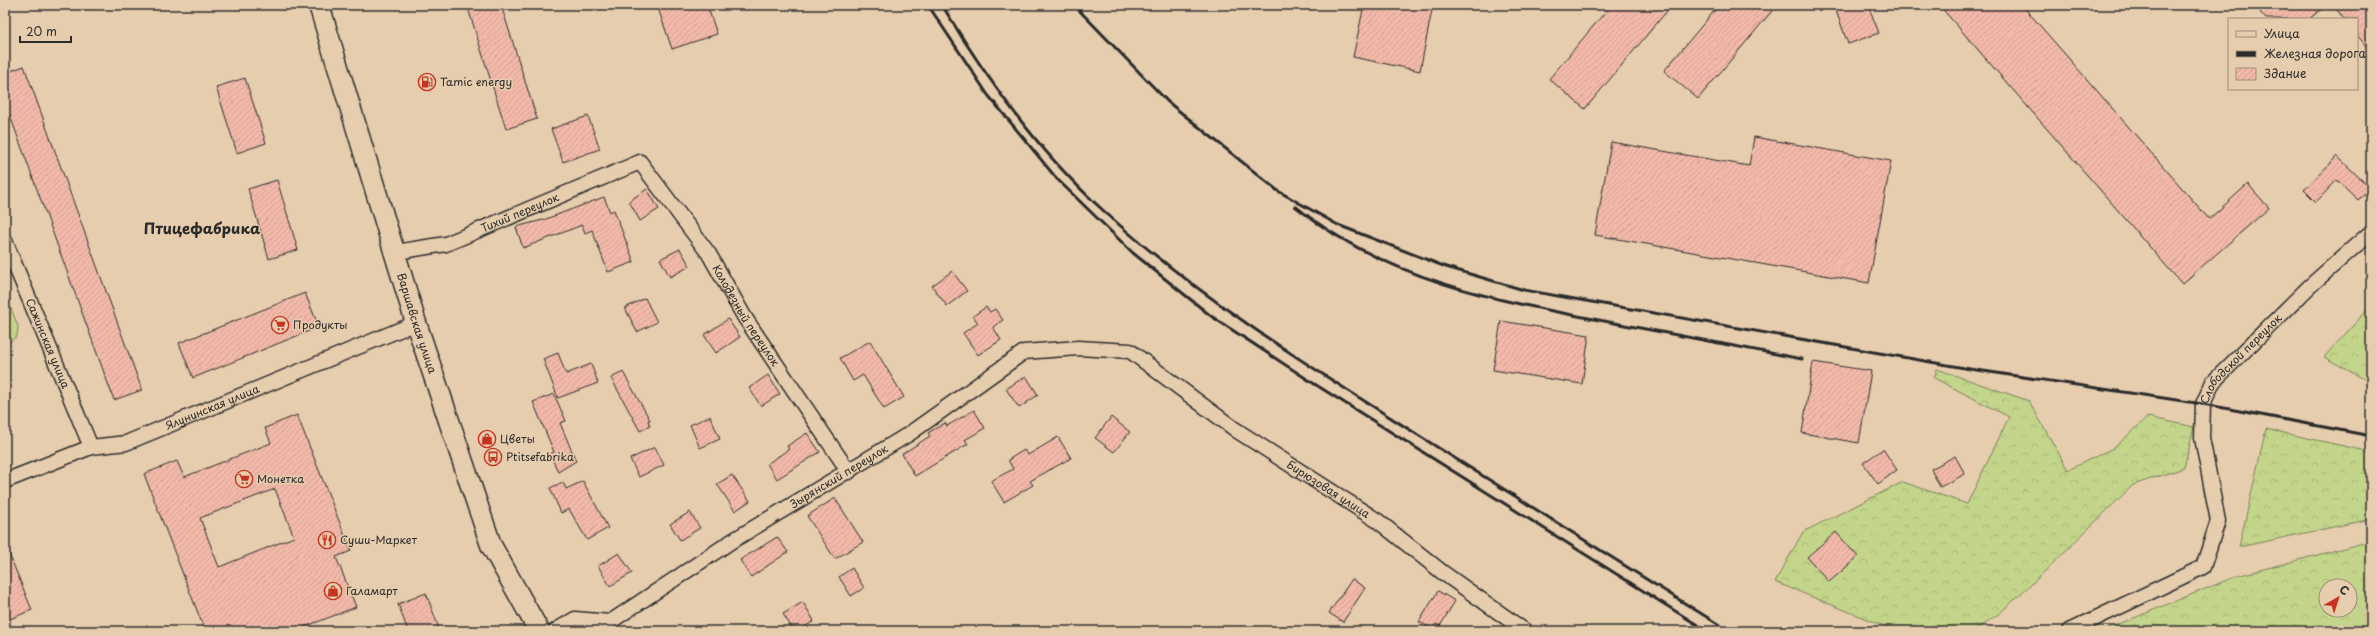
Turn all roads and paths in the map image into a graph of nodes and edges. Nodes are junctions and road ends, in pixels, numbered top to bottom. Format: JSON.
{"nodes":[{"id":1,"x":319,"y":5,"type":"edge"},
{"id":2,"x":640,"y":162,"type":"joint"},
{"id":3,"x":2371,"y":232,"type":"edge"},
{"id":4,"x":5,"y":240,"type":"edge"},
{"id":5,"x":396,"y":252,"type":"junction"},
{"id":6,"x":416,"y":323,"type":"junction"},
{"id":7,"x":1130,"y":351,"type":"joint"},
{"id":8,"x":91,"y":447,"type":"junction"},
{"id":9,"x":849,"y":472,"type":"junction"},
{"id":10,"x":5,"y":481,"type":"edge"},
{"id":11,"x":539,"y":631,"type":"edge"},
{"id":12,"x":555,"y":631,"type":"edge"},
{"id":13,"x":1525,"y":631,"type":"edge"},
{"id":14,"x":2069,"y":631,"type":"edge"}],
"edges":[{"from":1,"to":5,"type":"main road","name":"Варшавская улица"},
{"from":2,"to":5,"type":"street","name":"Тихий переулок"},
{"from":2,"to":9,"type":"street","name":"Колодезный переулок"},
{"from":3,"to":14,"type":"street","name":"Слободской переулок"},
{"from":4,"to":8,"type":"street","name":"Сажинская улица"},
{"from":5,"to":6,"type":"main road","name":"Варшавская улица"},
{"from":6,"to":8,"type":"street","name":"Ялунинская улица"},
{"from":6,"to":11,"type":"main road","name":"Варшавская улица"},
{"from":7,"to":9,"type":"street","name":"Зырянский переулок"},
{"from":7,"to":13,"type":"street","name":"Бирюзовая улица"},
{"from":8,"to":10,"type":"street","name":"Ялунинская улица"},
{"from":9,"to":12,"type":"street","name":"Зырянский переулок"}]}
